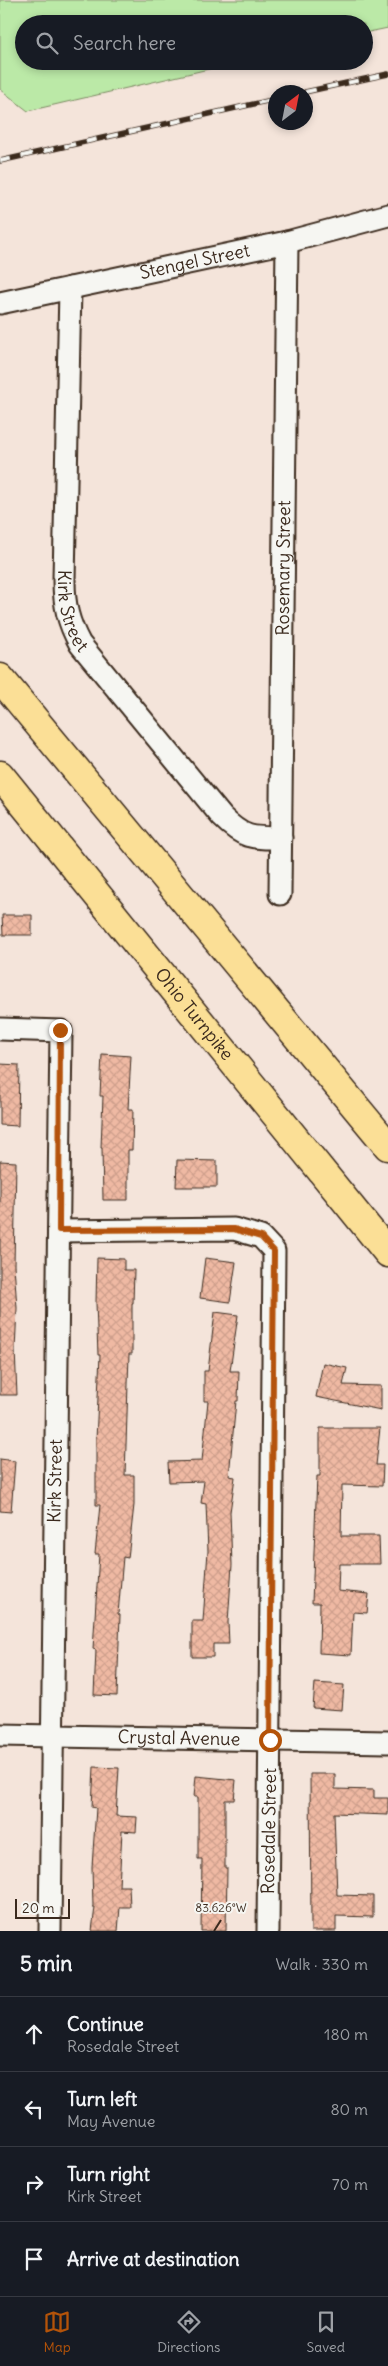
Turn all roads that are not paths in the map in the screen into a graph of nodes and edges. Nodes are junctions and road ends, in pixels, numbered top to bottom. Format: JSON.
{"nodes":[{"id":1,"x":388,"y":216,"type":"edge"},
{"id":2,"x":287,"y":242,"type":"junction"},
{"id":3,"x":70,"y":288,"type":"junction"},
{"id":4,"x":0,"y":303,"type":"edge"},
{"id":5,"x":0,"y":678,"type":"edge"},
{"id":6,"x":0,"y":775,"type":"edge"},
{"id":7,"x":281,"y":838,"type":"junction"},
{"id":8,"x":280,"y":894,"type":"dead end"},
{"id":9,"x":0,"y":1029,"type":"edge"},
{"id":10,"x":388,"y":1146,"type":"edge"},
{"id":11,"x":59,"y":1230,"type":"junction"},
{"id":12,"x":388,"y":1253,"type":"edge"},
{"id":13,"x":0,"y":1735,"type":"edge"},
{"id":14,"x":52,"y":1736,"type":"junction"},
{"id":15,"x":270,"y":1740,"type":"junction"},
{"id":16,"x":388,"y":1742,"type":"edge"},
{"id":17,"x":50,"y":1931,"type":"edge"},
{"id":18,"x":268,"y":1931,"type":"edge"}],
"edges":[{"from":1,"to":2,"type":"street","name":"Stengel Street"},
{"from":2,"to":3,"type":"street","name":"Stengel Street"},
{"from":2,"to":7,"type":"street","name":"Rosemary Street"},
{"from":3,"to":4,"type":"street","name":"Stengel Street"},
{"from":3,"to":7,"type":"street","name":"Kirk Street"},
{"from":5,"to":10,"type":"highway"},
{"from":6,"to":12,"type":"highway","name":"Ohio Turnpike"},
{"from":7,"to":8,"type":"street","name":"Rosemary Street"},
{"from":9,"to":11,"type":"street","name":"Kirk Street"},
{"from":11,"to":14,"type":"street","name":"Kirk Street"},
{"from":11,"to":15,"type":"street","name":"Rosedale Street"},
{"from":13,"to":14,"type":"street","name":"Crystal Avenue"},
{"from":14,"to":15,"type":"street","name":"Crystal Avenue"},
{"from":14,"to":17,"type":"street","name":"Kirk Street"},
{"from":15,"to":16,"type":"street","name":"Crystal Avenue"},
{"from":15,"to":18,"type":"street","name":"Rosedale Street"}]}
